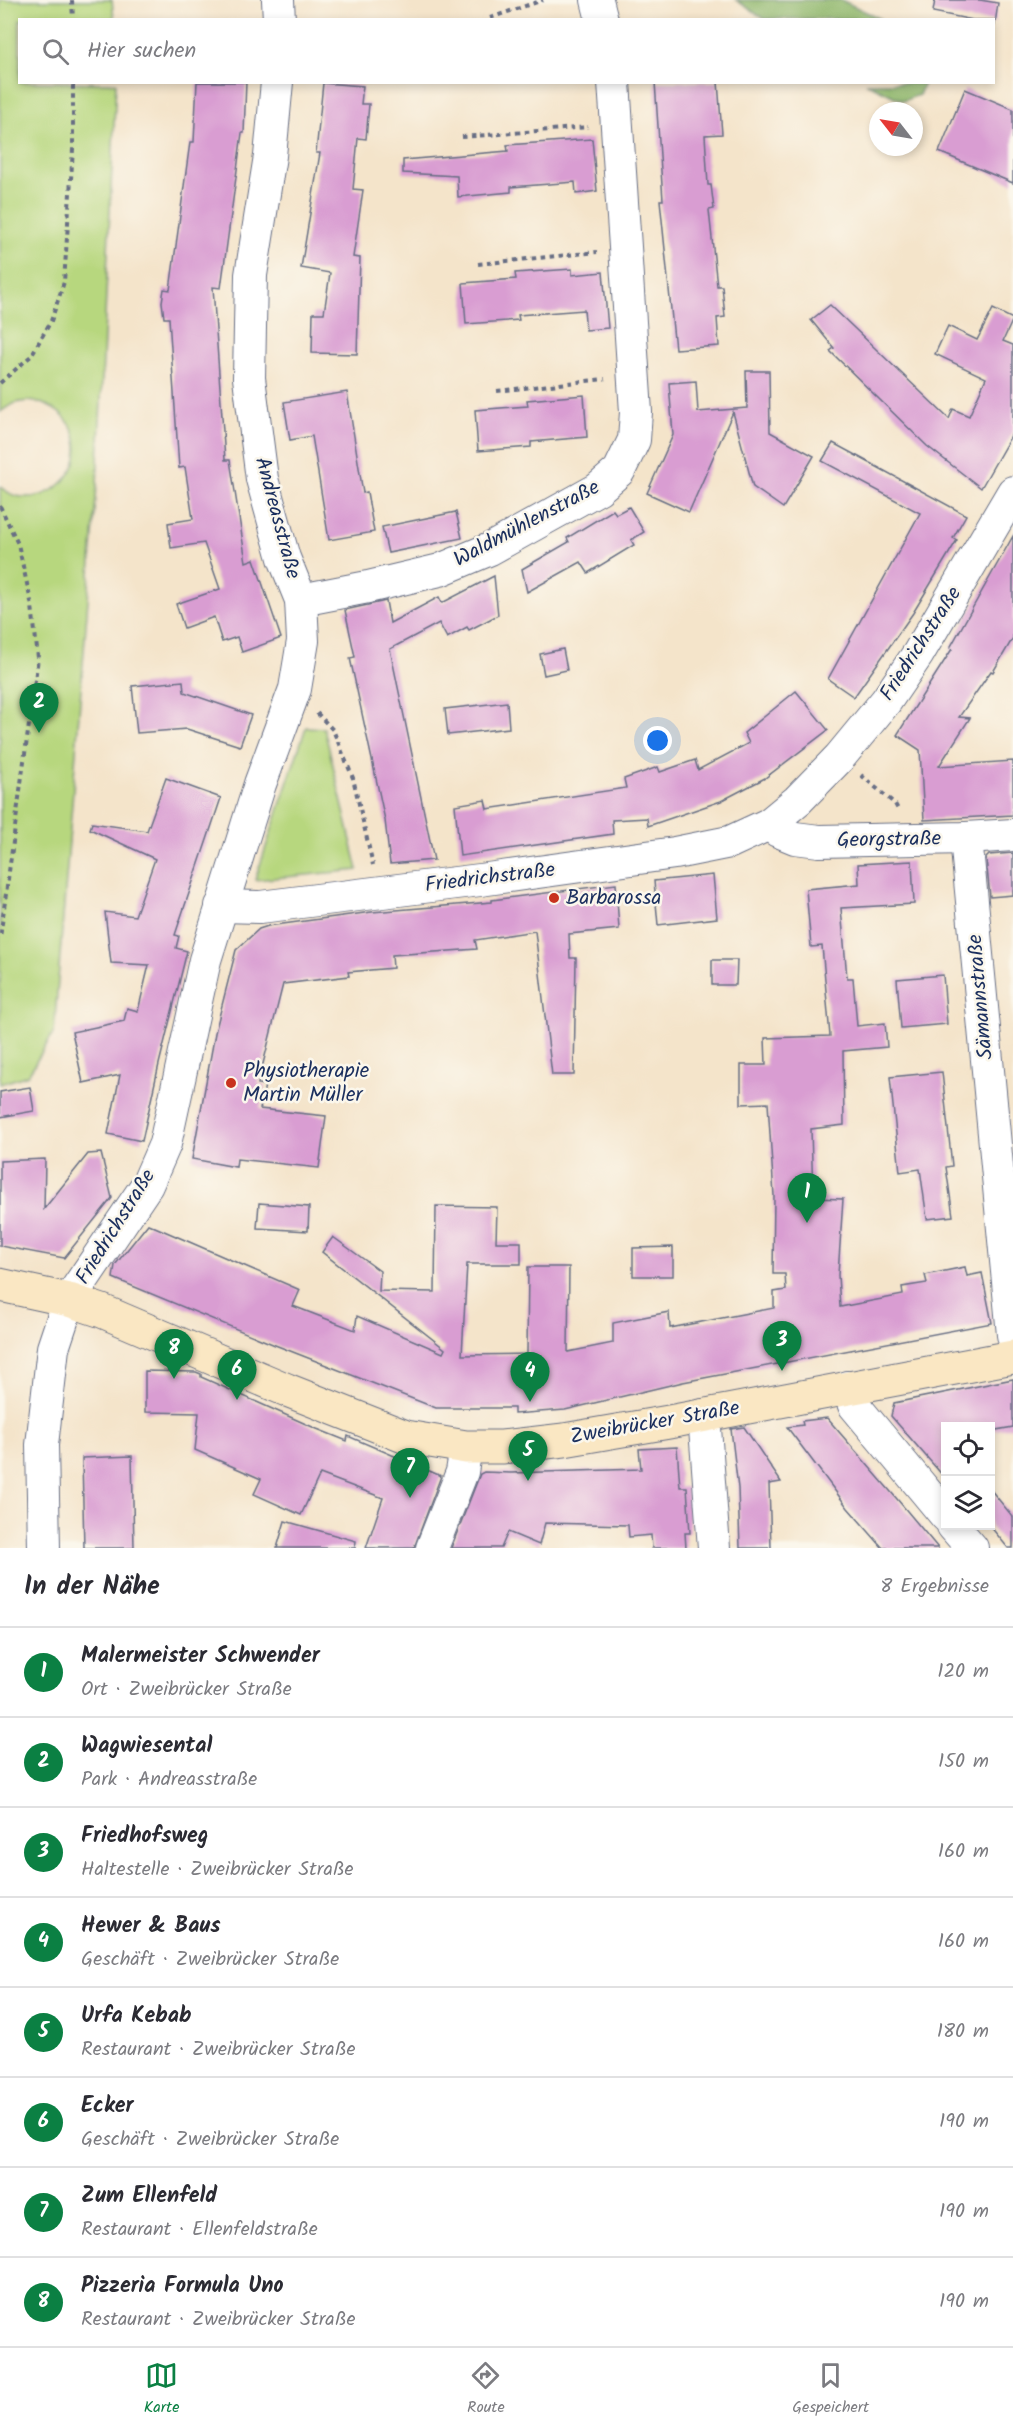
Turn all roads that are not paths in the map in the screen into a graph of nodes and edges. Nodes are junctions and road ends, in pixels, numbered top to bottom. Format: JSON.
{"nodes":[{"id":1,"x":278,"y":0,"type":"edge"},
{"id":2,"x":597,"y":0,"type":"edge"},
{"id":3,"x":279,"y":18,"type":"edge"},
{"id":4,"x":602,"y":18,"type":"edge"},
{"id":5,"x":277,"y":84,"type":"edge"},
{"id":6,"x":614,"y":84,"type":"edge"},
{"id":7,"x":1013,"y":492,"type":"edge"},
{"id":8,"x":301,"y":600,"type":"junction"},
{"id":9,"x":769,"y":824,"type":"junction"},
{"id":10,"x":1013,"y":835,"type":"edge"},
{"id":11,"x":966,"y":838,"type":"junction"},
{"id":12,"x":221,"y":906,"type":"junction"},
{"id":13,"x":0,"y":1285,"type":"edge"},
{"id":14,"x":69,"y":1300,"type":"junction"},
{"id":15,"x":1013,"y":1335,"type":"edge"},
{"id":16,"x":1013,"y":1357,"type":"edge"},
{"id":17,"x":847,"y":1387,"type":"junction"},
{"id":18,"x":704,"y":1415,"type":"junction"},
{"id":19,"x":466,"y":1447,"type":"junction"},
{"id":20,"x":941,"y":1511,"type":"edge"},
{"id":21,"x":957,"y":1530,"type":"edge"},
{"id":22,"x":44,"y":1548,"type":"edge"},
{"id":23,"x":432,"y":1548,"type":"edge"},
{"id":24,"x":714,"y":1548,"type":"edge"},
{"id":25,"x":972,"y":1548,"type":"edge"}],
"edges":[{"from":1,"to":3,"type":"street"},
{"from":2,"to":4,"type":"street"},
{"from":5,"to":8,"type":"street","name":"Andreasstraße"},
{"from":6,"to":8,"type":"street","name":"Waldmühlenstraße"},
{"from":7,"to":9,"type":"street","name":"Friedrichstraße"},
{"from":8,"to":12,"type":"street","name":"Andreasstraße"},
{"from":9,"to":11,"type":"street","name":"Georgstraße"},
{"from":9,"to":12,"type":"street","name":"Friedrichstraße"},
{"from":10,"to":11,"type":"street","name":"Georgstraße"},
{"from":11,"to":15,"type":"street","name":"Sämannstraße"},
{"from":12,"to":14,"type":"street","name":"Friedrichstraße"},
{"from":13,"to":14,"type":"street","name":"Zweibrücker Straße"},
{"from":14,"to":19,"type":"street","name":"Zweibrücker Straße"},
{"from":14,"to":22,"type":"street","name":"Friedrichstraße"},
{"from":16,"to":17,"type":"street","name":"Zweibrücker Straße"},
{"from":17,"to":18,"type":"street","name":"Zweibrücker Straße"},
{"from":17,"to":20,"type":"street"},
{"from":18,"to":19,"type":"street","name":"Zweibrücker Straße"},
{"from":18,"to":24,"type":"street"},
{"from":19,"to":23,"type":"street"},
{"from":21,"to":25,"type":"street"}]}
